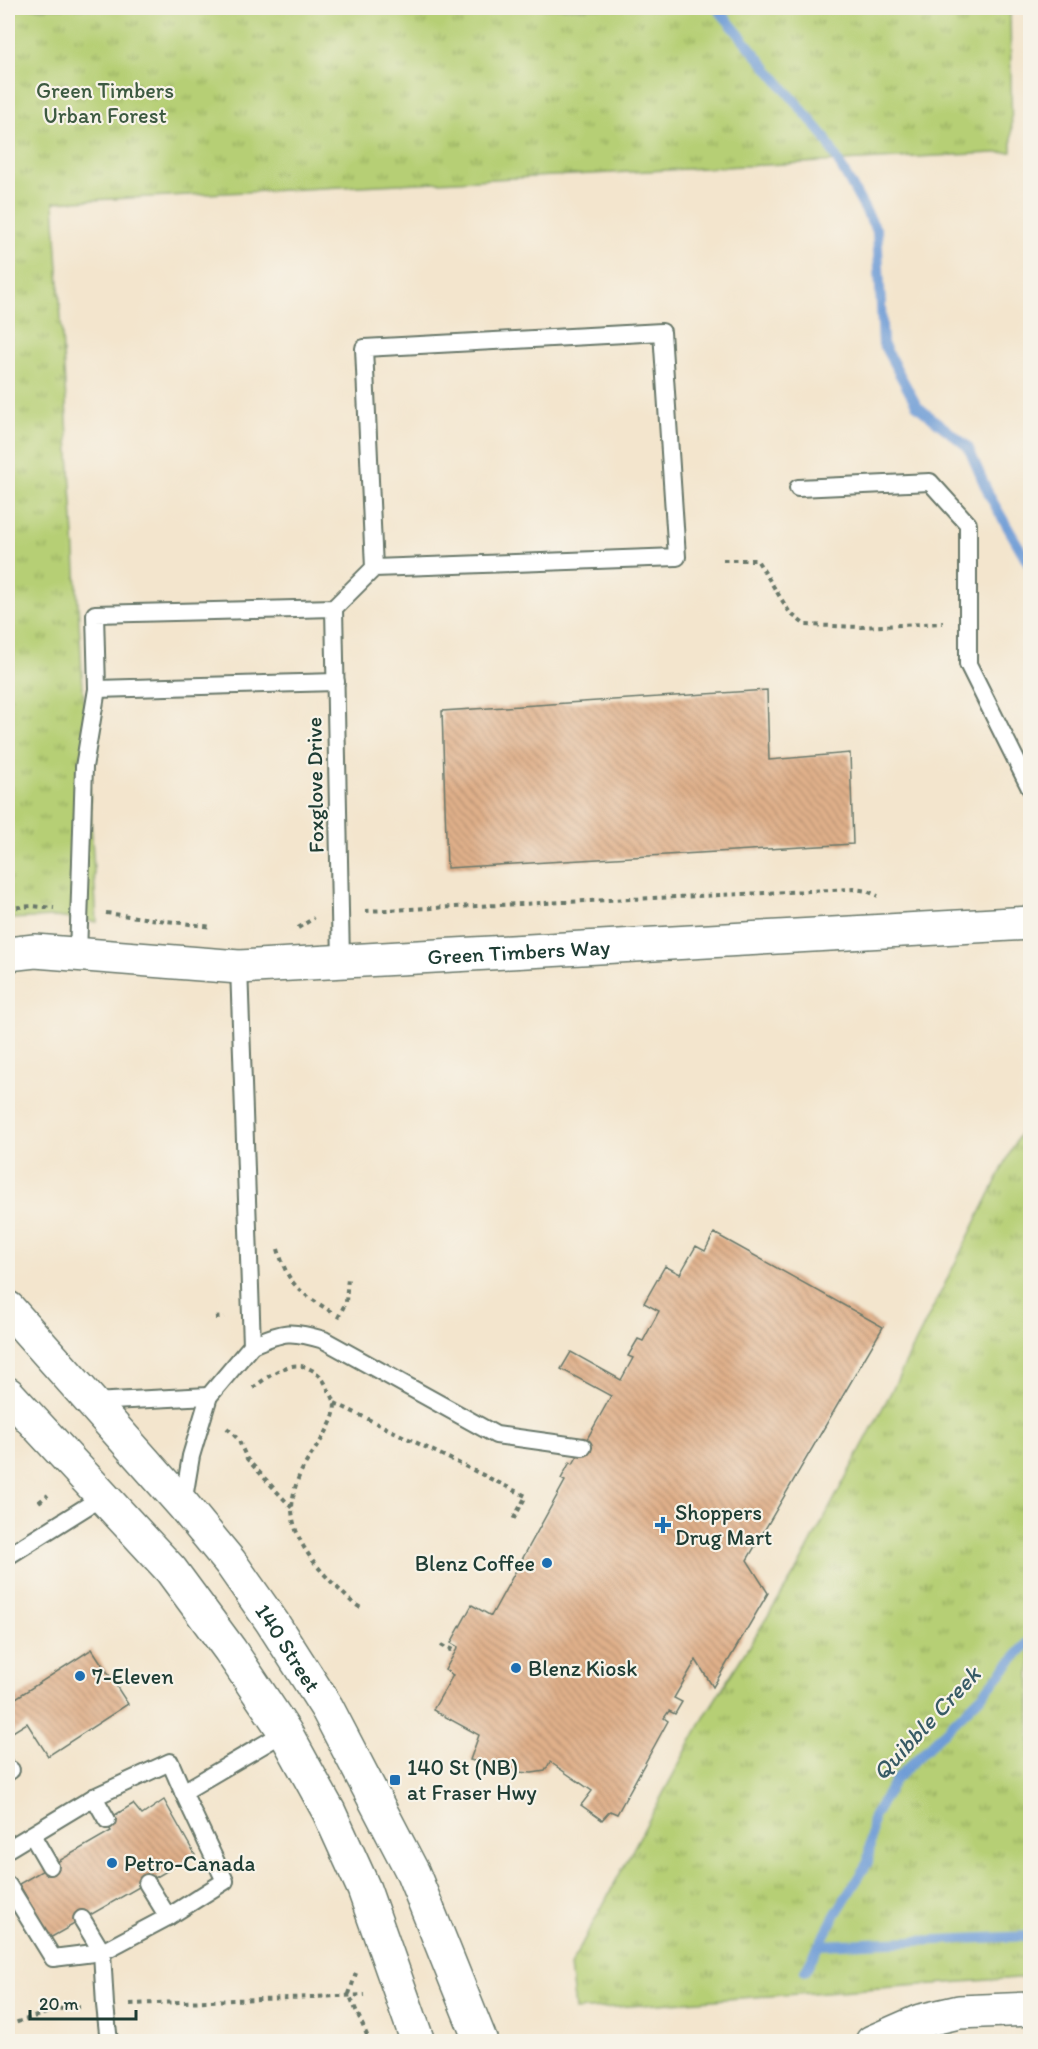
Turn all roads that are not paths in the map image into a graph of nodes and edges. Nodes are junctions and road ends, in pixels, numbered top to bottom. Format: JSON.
{"nodes":[{"id":1,"x":798,"y":488,"type":"dead end"},
{"id":2,"x":374,"y":568,"type":"junction"},
{"id":3,"x":334,"y":608,"type":"junction"},
{"id":4,"x":336,"y":681,"type":"junction"},
{"id":5,"x":98,"y":688,"type":"junction"},
{"id":6,"x":1030,"y":788,"type":"edge"},
{"id":7,"x":1030,"y":923,"type":"edge"},
{"id":8,"x":8,"y":954,"type":"edge"},
{"id":9,"x":78,"y":955,"type":"junction"},
{"id":10,"x":341,"y":961,"type":"junction"},
{"id":11,"x":239,"y":967,"type":"junction"},
{"id":12,"x":8,"y":1308,"type":"edge"},
{"id":13,"x":252,"y":1345,"type":"junction"},
{"id":14,"x":8,"y":1394,"type":"edge"},
{"id":15,"x":209,"y":1396,"type":"junction"},
{"id":16,"x":92,"y":1402,"type":"junction"},
{"id":17,"x":583,"y":1447,"type":"dead end"},
{"id":18,"x":102,"y":1497,"type":"junction"},
{"id":19,"x":183,"y":1505,"type":"junction"},
{"id":20,"x":8,"y":1556,"type":"edge"},
{"id":21,"x":285,"y":1732,"type":"junction"},
{"id":22,"x":183,"y":1792,"type":"junction"},
{"id":23,"x":94,"y":1797,"type":"junction"},
{"id":24,"x":107,"y":1820,"type":"dead end"},
{"id":25,"x":32,"y":1835,"type":"junction"},
{"id":26,"x":8,"y":1849,"type":"edge"},
{"id":27,"x":50,"y":1866,"type":"dead end"},
{"id":28,"x":147,"y":1883,"type":"dead end"},
{"id":29,"x":8,"y":1885,"type":"edge"},
{"id":30,"x":168,"y":1917,"type":"junction"},
{"id":31,"x":82,"y":1919,"type":"dead end"},
{"id":32,"x":102,"y":1952,"type":"junction"},
{"id":33,"x":1030,"y":2009,"type":"edge"},
{"id":34,"x":110,"y":2042,"type":"edge"},
{"id":35,"x":418,"y":2042,"type":"edge"},
{"id":36,"x":481,"y":2042,"type":"edge"},
{"id":37,"x":872,"y":2042,"type":"edge"}],
"edges":[{"from":1,"to":6,"type":"lane"},
{"from":2,"to":2,"type":"lane"},
{"from":2,"to":3,"type":"lane"},
{"from":3,"to":4,"type":"lane","name":"Foxglove Drive"},
{"from":3,"to":5,"type":"lane"},
{"from":4,"to":5,"type":"lane"},
{"from":4,"to":10,"type":"lane","name":"Foxglove Drive"},
{"from":5,"to":9,"type":"lane"},
{"from":7,"to":10,"type":"main road","name":"Green Timbers Way"},
{"from":8,"to":9,"type":"main road","name":"Green Timbers Way"},
{"from":9,"to":11,"type":"main road","name":"Green Timbers Way"},
{"from":10,"to":11,"type":"main road","name":"Green Timbers Way"},
{"from":11,"to":13,"type":"lane"},
{"from":12,"to":16,"type":"main road","name":"140 Street"},
{"from":13,"to":15,"type":"lane"},
{"from":13,"to":17,"type":"lane"},
{"from":14,"to":18,"type":"main road"},
{"from":15,"to":16,"type":"lane"},
{"from":15,"to":19,"type":"lane"},
{"from":16,"to":19,"type":"main road","name":"140 Street"},
{"from":18,"to":20,"type":"lane"},
{"from":18,"to":21,"type":"main road"},
{"from":19,"to":36,"type":"main road","name":"140 Street"},
{"from":21,"to":22,"type":"lane"},
{"from":21,"to":35,"type":"main road"},
{"from":22,"to":23,"type":"lane"},
{"from":22,"to":30,"type":"lane"},
{"from":23,"to":24,"type":"lane"},
{"from":23,"to":25,"type":"lane"},
{"from":25,"to":26,"type":"lane"},
{"from":25,"to":27,"type":"lane"},
{"from":28,"to":30,"type":"lane"},
{"from":29,"to":32,"type":"lane"},
{"from":30,"to":32,"type":"lane"},
{"from":31,"to":32,"type":"lane"},
{"from":32,"to":34,"type":"lane"},
{"from":33,"to":37,"type":"main road"}]}
